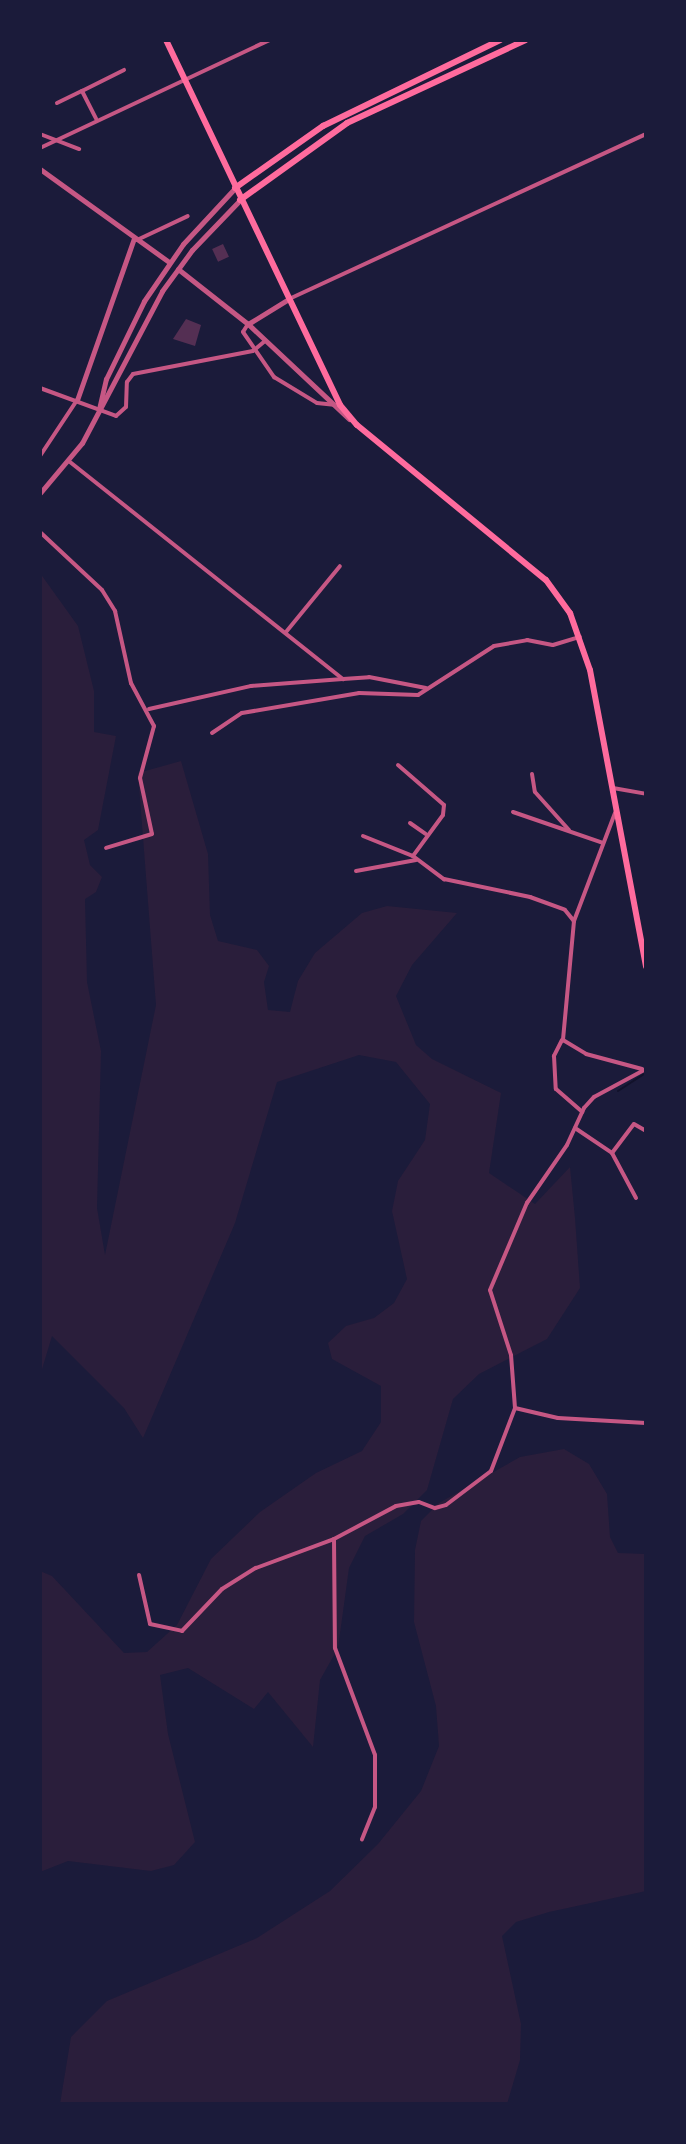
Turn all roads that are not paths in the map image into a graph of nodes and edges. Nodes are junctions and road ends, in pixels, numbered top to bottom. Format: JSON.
{"nodes":[{"id":1,"x":166,"y":40,"type":"edge"},
{"id":2,"x":270,"y":40,"type":"edge"},
{"id":3,"x":500,"y":40,"type":"edge"},
{"id":4,"x":526,"y":40,"type":"edge"},
{"id":5,"x":124,"y":70,"type":"dead end"},
{"id":6,"x":184,"y":79,"type":"junction"},
{"id":7,"x":82,"y":91,"type":"junction"},
{"id":8,"x":57,"y":103,"type":"dead end"},
{"id":9,"x":96,"y":119,"type":"junction"},
{"id":10,"x":40,"y":134,"type":"edge"},
{"id":11,"x":646,"y":134,"type":"edge"},
{"id":12,"x":55,"y":140,"type":"junction"},
{"id":13,"x":40,"y":148,"type":"edge"},
{"id":14,"x":79,"y":149,"type":"dead end"},
{"id":15,"x":40,"y":169,"type":"edge"},
{"id":16,"x":235,"y":188,"type":"junction"},
{"id":17,"x":240,"y":200,"type":"junction"},
{"id":18,"x":188,"y":216,"type":"dead end"},
{"id":19,"x":135,"y":239,"type":"junction"},
{"id":20,"x":169,"y":262,"type":"junction"},
{"id":21,"x":178,"y":269,"type":"junction"},
{"id":22,"x":287,"y":300,"type":"junction"},
{"id":23,"x":248,"y":324,"type":"junction"},
{"id":24,"x":265,"y":340,"type":"junction"},
{"id":25,"x":253,"y":351,"type":"junction"},
{"id":26,"x":40,"y":388,"type":"edge"},
{"id":27,"x":77,"y":400,"type":"junction"},
{"id":28,"x":331,"y":405,"type":"junction"},
{"id":29,"x":340,"y":405,"type":"junction"},
{"id":30,"x":99,"y":412,"type":"junction"},
{"id":31,"x":357,"y":425,"type":"junction"},
{"id":32,"x":40,"y":456,"type":"edge"},
{"id":33,"x":70,"y":462,"type":"junction"},
{"id":34,"x":40,"y":493,"type":"edge"},
{"id":35,"x":40,"y":532,"type":"edge"},
{"id":36,"x":340,"y":566,"type":"dead end"},
{"id":37,"x":286,"y":632,"type":"junction"},
{"id":38,"x":580,"y":637,"type":"junction"},
{"id":39,"x":343,"y":679,"type":"junction"},
{"id":40,"x":426,"y":688,"type":"junction"},
{"id":41,"x":149,"y":709,"type":"junction"},
{"id":42,"x":212,"y":733,"type":"dead end"},
{"id":43,"x":398,"y":765,"type":"dead end"},
{"id":44,"x":532,"y":774,"type":"dead end"},
{"id":45,"x":611,"y":787,"type":"junction"},
{"id":46,"x":646,"y":794,"type":"edge"},
{"id":47,"x":513,"y":812,"type":"dead end"},
{"id":48,"x":615,"y":813,"type":"junction"},
{"id":49,"x":410,"y":823,"type":"dead end"},
{"id":50,"x":571,"y":832,"type":"junction"},
{"id":51,"x":426,"y":834,"type":"junction"},
{"id":52,"x":363,"y":836,"type":"dead end"},
{"id":53,"x":603,"y":843,"type":"junction"},
{"id":54,"x":106,"y":848,"type":"dead end"},
{"id":55,"x":414,"y":858,"type":"junction"},
{"id":56,"x":356,"y":871,"type":"dead end"},
{"id":57,"x":574,"y":921,"type":"junction"},
{"id":58,"x":646,"y":967,"type":"edge"},
{"id":59,"x":563,"y":1040,"type":"junction"},
{"id":60,"x":645,"y":1069,"type":"edge"},
{"id":61,"x":582,"y":1112,"type":"junction"},
{"id":62,"x":575,"y":1128,"type":"junction"},
{"id":63,"x":646,"y":1131,"type":"edge"},
{"id":64,"x":612,"y":1153,"type":"junction"},
{"id":65,"x":636,"y":1198,"type":"dead end"},
{"id":66,"x":515,"y":1408,"type":"junction"},
{"id":67,"x":646,"y":1423,"type":"edge"},
{"id":68,"x":334,"y":1539,"type":"junction"},
{"id":69,"x":139,"y":1575,"type":"dead end"},
{"id":70,"x":362,"y":1840,"type":"dead end"}],
"edges":[{"from":1,"to":6,"type":"main road"},
{"from":2,"to":6,"type":"street"},
{"from":3,"to":16,"type":"main road"},
{"from":4,"to":17,"type":"main road"},
{"from":5,"to":7,"type":"street"},
{"from":6,"to":9,"type":"street"},
{"from":6,"to":16,"type":"main road"},
{"from":7,"to":8,"type":"street"},
{"from":7,"to":9,"type":"street"},
{"from":9,"to":12,"type":"street"},
{"from":10,"to":12,"type":"street"},
{"from":11,"to":22,"type":"street"},
{"from":12,"to":13,"type":"street"},
{"from":12,"to":14,"type":"street"},
{"from":15,"to":19,"type":"street"},
{"from":16,"to":17,"type":"main road"},
{"from":16,"to":20,"type":"street"},
{"from":17,"to":21,"type":"street"},
{"from":17,"to":22,"type":"main road"},
{"from":18,"to":19,"type":"street"},
{"from":19,"to":20,"type":"street"},
{"from":19,"to":27,"type":"street"},
{"from":20,"to":30,"type":"street"},
{"from":21,"to":23,"type":"street"},
{"from":21,"to":30,"type":"street"},
{"from":22,"to":23,"type":"street"},
{"from":22,"to":29,"type":"main road"},
{"from":23,"to":24,"type":"street"},
{"from":23,"to":25,"type":"street"},
{"from":24,"to":25,"type":"street"},
{"from":24,"to":28,"type":"street"},
{"from":25,"to":28,"type":"street"},
{"from":25,"to":30,"type":"street"},
{"from":26,"to":27,"type":"street"},
{"from":27,"to":30,"type":"street"},
{"from":27,"to":32,"type":"street"},
{"from":28,"to":29,"type":"street"},
{"from":28,"to":31,"type":"street"},
{"from":29,"to":31,"type":"main road"},
{"from":30,"to":33,"type":"street"},
{"from":31,"to":38,"type":"main road"},
{"from":33,"to":34,"type":"street"},
{"from":33,"to":37,"type":"street"},
{"from":35,"to":41,"type":"street"},
{"from":36,"to":37,"type":"street"},
{"from":37,"to":39,"type":"street"},
{"from":38,"to":40,"type":"street"},
{"from":38,"to":45,"type":"main road"},
{"from":39,"to":40,"type":"street"},
{"from":39,"to":41,"type":"street"},
{"from":40,"to":42,"type":"street"},
{"from":41,"to":54,"type":"street"},
{"from":43,"to":51,"type":"street"},
{"from":44,"to":50,"type":"street"},
{"from":45,"to":46,"type":"street"},
{"from":45,"to":48,"type":"main road"},
{"from":47,"to":50,"type":"street"},
{"from":48,"to":53,"type":"street"},
{"from":48,"to":58,"type":"main road"},
{"from":49,"to":51,"type":"street"},
{"from":50,"to":53,"type":"street"},
{"from":51,"to":55,"type":"street"},
{"from":52,"to":55,"type":"street"},
{"from":53,"to":57,"type":"street"},
{"from":55,"to":56,"type":"street"},
{"from":55,"to":57,"type":"street"},
{"from":57,"to":59,"type":"street"},
{"from":59,"to":60,"type":"street"},
{"from":59,"to":61,"type":"street"},
{"from":60,"to":61,"type":"street"},
{"from":61,"to":62,"type":"street"},
{"from":62,"to":64,"type":"street"},
{"from":62,"to":66,"type":"street"},
{"from":63,"to":64,"type":"street"},
{"from":64,"to":65,"type":"street"},
{"from":66,"to":67,"type":"street"},
{"from":66,"to":68,"type":"street"},
{"from":68,"to":69,"type":"street"},
{"from":68,"to":70,"type":"street"}]}
